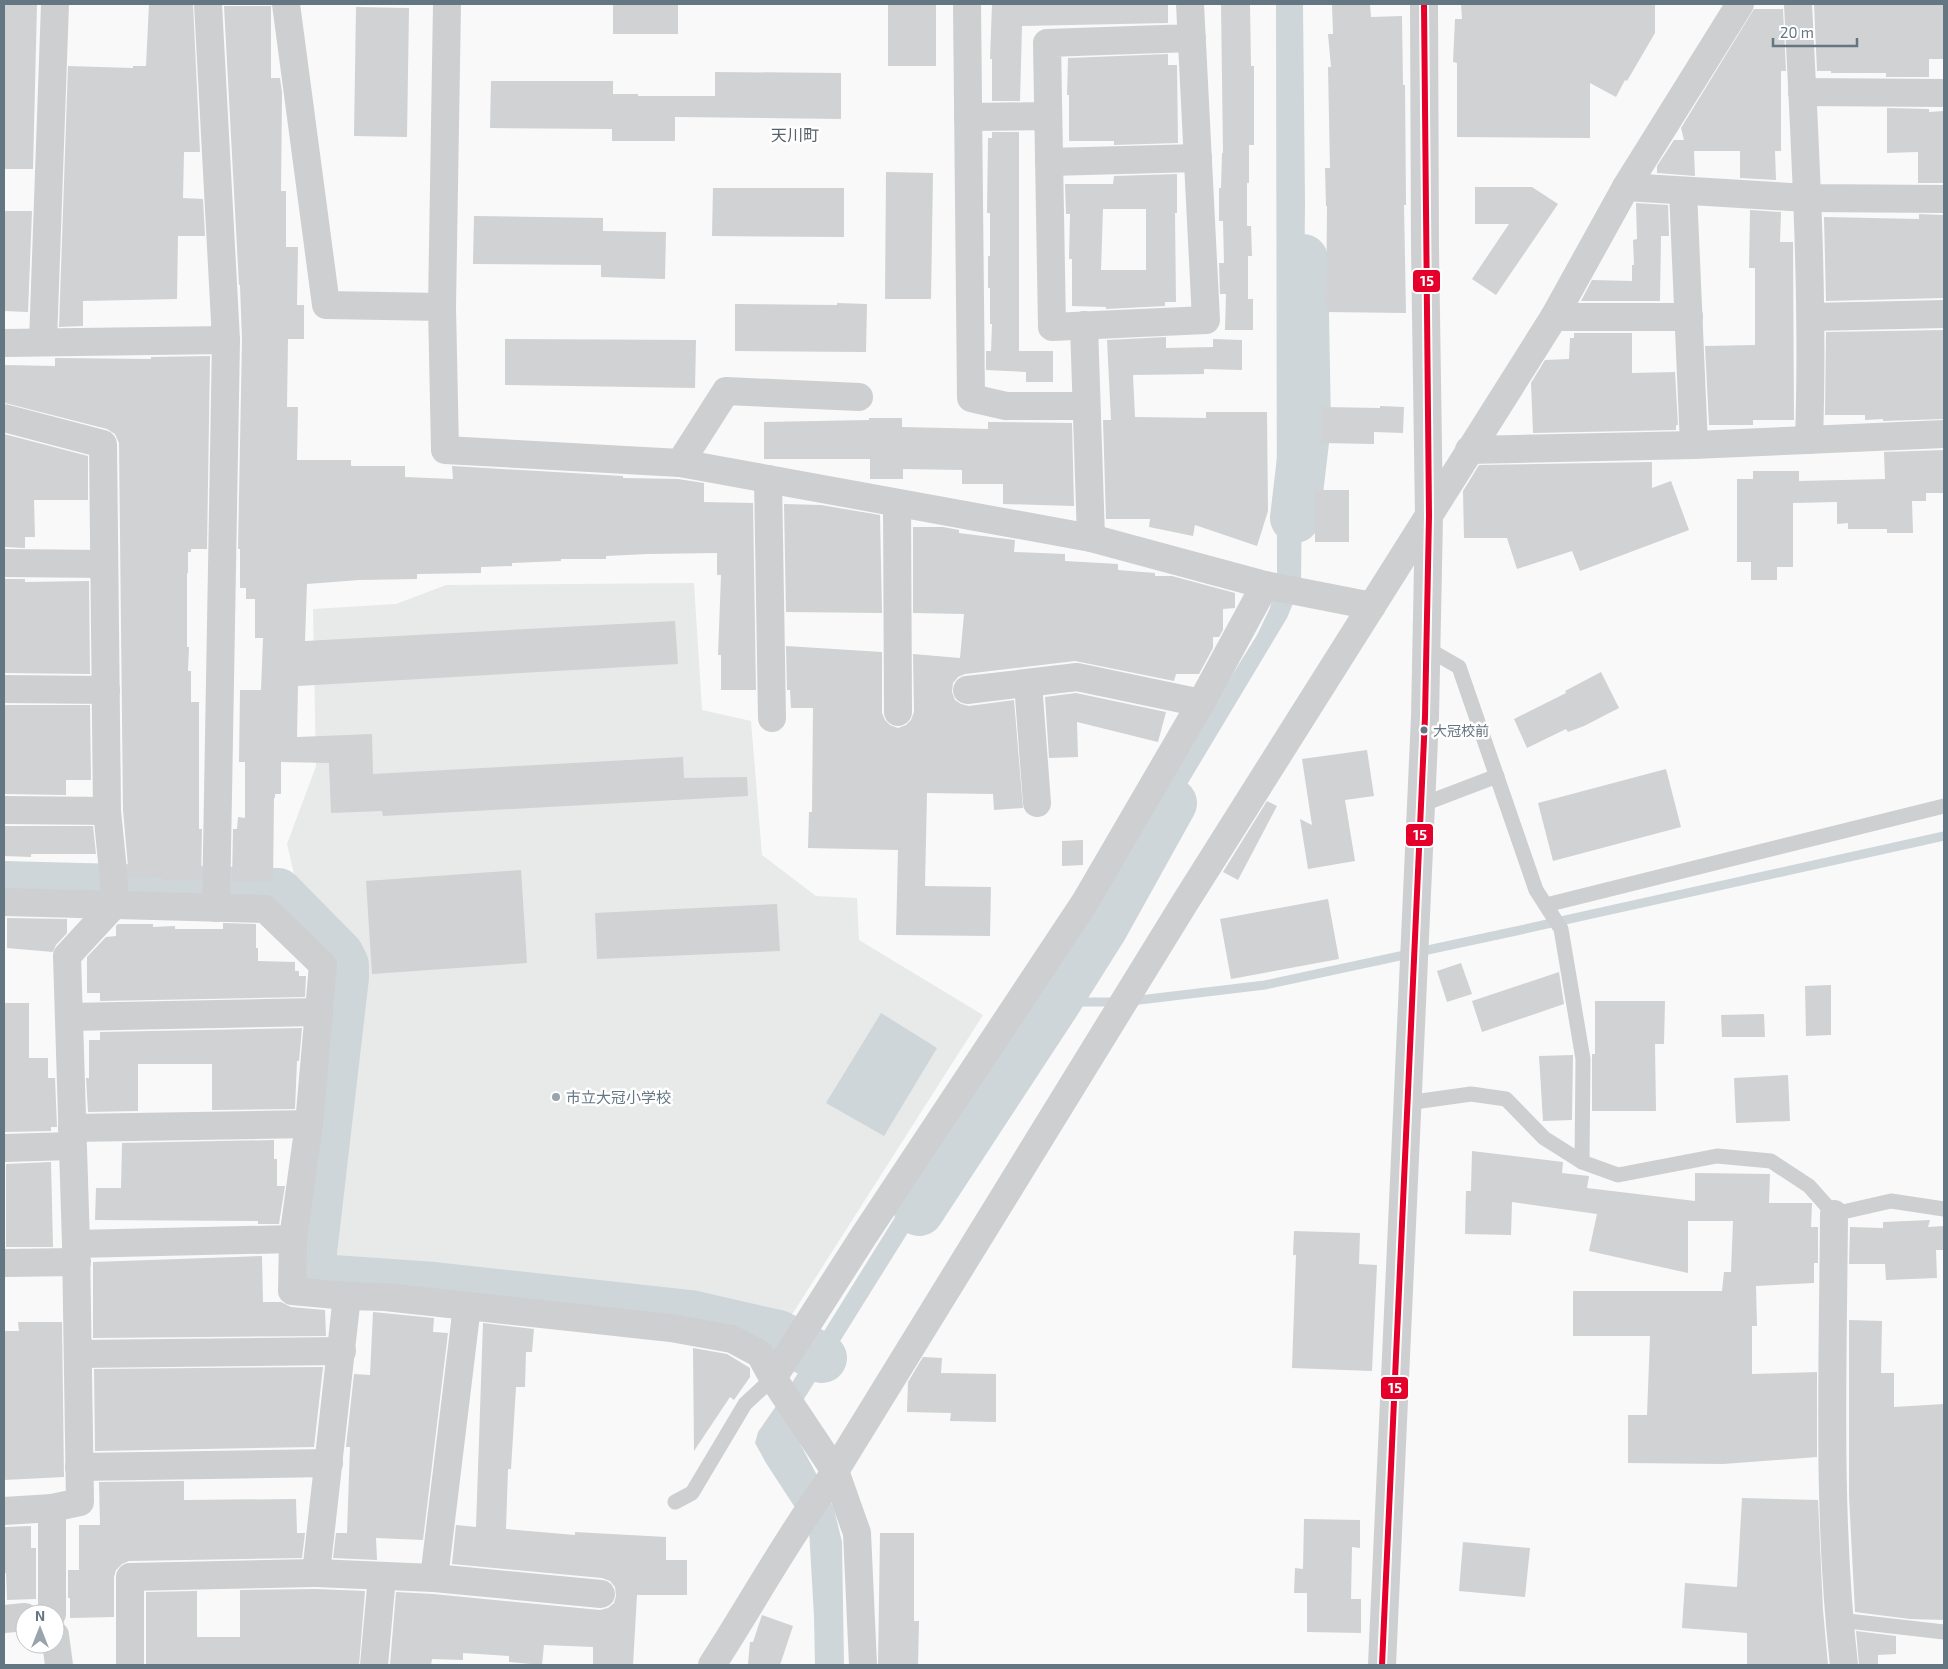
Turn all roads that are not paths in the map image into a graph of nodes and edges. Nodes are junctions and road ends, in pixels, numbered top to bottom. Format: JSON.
{"nodes":[{"id":1,"x":55,"y":4,"type":"edge"},
{"id":2,"x":208,"y":4,"type":"edge"},
{"id":3,"x":286,"y":4,"type":"edge"},
{"id":4,"x":447,"y":4,"type":"edge"},
{"id":5,"x":967,"y":4,"type":"edge"},
{"id":6,"x":1190,"y":4,"type":"edge"},
{"id":7,"x":1424,"y":4,"type":"edge"},
{"id":8,"x":1740,"y":4,"type":"edge"},
{"id":9,"x":1798,"y":4,"type":"edge"},
{"id":10,"x":1192,"y":38,"type":"junction"},
{"id":11,"x":1802,"y":92,"type":"junction"},
{"id":12,"x":1944,"y":93,"type":"edge"},
{"id":13,"x":1048,"y":116,"type":"junction"},
{"id":14,"x":968,"y":117,"type":"junction"},
{"id":15,"x":1198,"y":158,"type":"junction"},
{"id":16,"x":1049,"y":162,"type":"junction"},
{"id":17,"x":1626,"y":187,"type":"junction"},
{"id":18,"x":1683,"y":191,"type":"junction"},
{"id":19,"x":1807,"y":198,"type":"junction"},
{"id":20,"x":1944,"y":199,"type":"edge"},
{"id":21,"x":442,"y":307,"type":"junction"},
{"id":22,"x":1944,"y":314,"type":"edge"},
{"id":23,"x":1554,"y":316,"type":"junction"},
{"id":24,"x":1688,"y":317,"type":"junction"},
{"id":25,"x":1811,"y":318,"type":"junction"},
{"id":26,"x":1084,"y":325,"type":"junction"},
{"id":27,"x":226,"y":340,"type":"junction"},
{"id":28,"x":44,"y":342,"type":"junction"},
{"id":29,"x":4,"y":343,"type":"edge"},
{"id":30,"x":859,"y":397,"type":"dead end"},
{"id":31,"x":1086,"y":406,"type":"junction"},
{"id":32,"x":4,"y":418,"type":"edge"},
{"id":33,"x":1944,"y":434,"type":"edge"},
{"id":34,"x":1809,"y":440,"type":"junction"},
{"id":35,"x":1694,"y":445,"type":"junction"},
{"id":36,"x":1469,"y":450,"type":"junction"},
{"id":37,"x":680,"y":463,"type":"junction"},
{"id":38,"x":768,"y":479,"type":"junction"},
{"id":39,"x":897,"y":503,"type":"junction"},
{"id":40,"x":1429,"y":516,"type":"junction"},
{"id":41,"x":1092,"y":538,"type":"junction"},
{"id":42,"x":4,"y":563,"type":"edge"},
{"id":43,"x":104,"y":564,"type":"junction"},
{"id":44,"x":1265,"y":585,"type":"junction"},
{"id":45,"x":1372,"y":606,"type":"junction"},
{"id":46,"x":1426,"y":648,"type":"junction"},
{"id":47,"x":1028,"y":683,"type":"junction"},
{"id":48,"x":4,"y":689,"type":"edge"},
{"id":49,"x":106,"y":690,"type":"junction"},
{"id":50,"x":967,"y":690,"type":"dead end"},
{"id":51,"x":1201,"y":703,"type":"junction"},
{"id":52,"x":898,"y":712,"type":"dead end"},
{"id":53,"x":772,"y":718,"type":"dead end"},
{"id":54,"x":1497,"y":776,"type":"junction"},
{"id":55,"x":1037,"y":803,"type":"dead end"},
{"id":56,"x":1421,"y":804,"type":"junction"},
{"id":57,"x":1944,"y":806,"type":"edge"},
{"id":58,"x":4,"y":810,"type":"edge"},
{"id":59,"x":107,"y":810,"type":"junction"},
{"id":60,"x":114,"y":894,"type":"junction"},
{"id":61,"x":217,"y":897,"type":"junction"},
{"id":62,"x":4,"y":902,"type":"edge"},
{"id":63,"x":1546,"y":905,"type":"junction"},
{"id":64,"x":318,"y":1012,"type":"junction"},
{"id":65,"x":68,"y":1017,"type":"junction"},
{"id":66,"x":1407,"y":1103,"type":"junction"},
{"id":67,"x":309,"y":1124,"type":"junction"},
{"id":68,"x":72,"y":1137,"type":"junction"},
{"id":69,"x":4,"y":1148,"type":"edge"},
{"id":70,"x":1582,"y":1162,"type":"junction"},
{"id":71,"x":1944,"y":1210,"type":"edge"},
{"id":72,"x":1834,"y":1214,"type":"junction"},
{"id":73,"x":293,"y":1240,"type":"junction"},
{"id":74,"x":76,"y":1253,"type":"junction"},
{"id":75,"x":4,"y":1263,"type":"edge"},
{"id":76,"x":347,"y":1296,"type":"junction"},
{"id":77,"x":468,"y":1306,"type":"junction"},
{"id":78,"x":342,"y":1351,"type":"junction"},
{"id":79,"x":78,"y":1354,"type":"junction"},
{"id":80,"x":778,"y":1385,"type":"junction"},
{"id":81,"x":329,"y":1463,"type":"junction"},
{"id":82,"x":79,"y":1467,"type":"junction"},
{"id":83,"x":831,"y":1477,"type":"junction"},
{"id":84,"x":675,"y":1502,"type":"dead end"},
{"id":85,"x":52,"y":1508,"type":"junction"},
{"id":86,"x":4,"y":1511,"type":"edge"},
{"id":87,"x":316,"y":1573,"type":"junction"},
{"id":88,"x":382,"y":1576,"type":"junction"},
{"id":89,"x":434,"y":1578,"type":"junction"},
{"id":90,"x":601,"y":1594,"type":"dead end"},
{"id":91,"x":52,"y":1604,"type":"edge"},
{"id":92,"x":1839,"y":1620,"type":"junction"},
{"id":93,"x":1944,"y":1632,"type":"edge"},
{"id":94,"x":130,"y":1665,"type":"edge"},
{"id":95,"x":374,"y":1665,"type":"edge"},
{"id":96,"x":712,"y":1665,"type":"edge"},
{"id":97,"x":862,"y":1665,"type":"edge"},
{"id":98,"x":1382,"y":1665,"type":"edge"},
{"id":99,"x":1844,"y":1665,"type":"edge"}],
"edges":[{"from":1,"to":28,"type":"street"},
{"from":2,"to":27,"type":"street"},
{"from":3,"to":21,"type":"street"},
{"from":4,"to":21,"type":"street"},
{"from":5,"to":14,"type":"street"},
{"from":6,"to":10,"type":"street"},
{"from":7,"to":40,"type":"street"},
{"from":8,"to":17,"type":"street"},
{"from":9,"to":11,"type":"street"},
{"from":10,"to":13,"type":"street"},
{"from":10,"to":15,"type":"street"},
{"from":11,"to":12,"type":"street"},
{"from":11,"to":19,"type":"street"},
{"from":13,"to":14,"type":"street"},
{"from":13,"to":16,"type":"street"},
{"from":14,"to":31,"type":"street"},
{"from":15,"to":16,"type":"street"},
{"from":15,"to":26,"type":"street"},
{"from":16,"to":26,"type":"street"},
{"from":17,"to":18,"type":"street"},
{"from":17,"to":23,"type":"street"},
{"from":18,"to":19,"type":"street"},
{"from":18,"to":24,"type":"street"},
{"from":19,"to":20,"type":"street"},
{"from":19,"to":25,"type":"street"},
{"from":21,"to":37,"type":"street"},
{"from":22,"to":25,"type":"street"},
{"from":23,"to":24,"type":"street"},
{"from":23,"to":36,"type":"street"},
{"from":24,"to":35,"type":"street"},
{"from":25,"to":34,"type":"street"},
{"from":26,"to":31,"type":"street"},
{"from":27,"to":28,"type":"street"},
{"from":27,"to":61,"type":"street"},
{"from":28,"to":29,"type":"street"},
{"from":30,"to":37,"type":"street"},
{"from":31,"to":41,"type":"street"},
{"from":32,"to":43,"type":"street"},
{"from":33,"to":34,"type":"street"},
{"from":34,"to":35,"type":"street"},
{"from":35,"to":36,"type":"street"},
{"from":36,"to":40,"type":"street"},
{"from":37,"to":38,"type":"street"},
{"from":38,"to":39,"type":"street"},
{"from":38,"to":53,"type":"street"},
{"from":39,"to":41,"type":"street"},
{"from":39,"to":52,"type":"street"},
{"from":40,"to":45,"type":"street"},
{"from":40,"to":46,"type":"street"},
{"from":41,"to":44,"type":"street"},
{"from":42,"to":43,"type":"street"},
{"from":43,"to":49,"type":"street"},
{"from":44,"to":45,"type":"street"},
{"from":44,"to":51,"type":"street"},
{"from":45,"to":83,"type":"street"},
{"from":46,"to":54,"type":"lane"},
{"from":46,"to":56,"type":"street"},
{"from":47,"to":50,"type":"street"},
{"from":47,"to":51,"type":"street"},
{"from":47,"to":55,"type":"street"},
{"from":48,"to":49,"type":"street"},
{"from":49,"to":59,"type":"street"},
{"from":51,"to":80,"type":"street"},
{"from":54,"to":56,"type":"lane"},
{"from":54,"to":63,"type":"lane"},
{"from":56,"to":66,"type":"street"},
{"from":57,"to":63,"type":"lane"},
{"from":58,"to":59,"type":"street"},
{"from":59,"to":60,"type":"street"},
{"from":60,"to":61,"type":"street"},
{"from":60,"to":62,"type":"street"},
{"from":60,"to":65,"type":"street"},
{"from":61,"to":64,"type":"street"},
{"from":63,"to":70,"type":"lane"},
{"from":64,"to":65,"type":"street"},
{"from":64,"to":67,"type":"street"},
{"from":65,"to":68,"type":"street"},
{"from":66,"to":70,"type":"lane"},
{"from":66,"to":98,"type":"street"},
{"from":67,"to":68,"type":"street"},
{"from":67,"to":73,"type":"street"},
{"from":68,"to":69,"type":"street"},
{"from":68,"to":74,"type":"street"},
{"from":70,"to":72,"type":"lane"},
{"from":71,"to":72,"type":"lane"},
{"from":72,"to":92,"type":"street"},
{"from":73,"to":74,"type":"street"},
{"from":73,"to":76,"type":"street"},
{"from":74,"to":75,"type":"street"},
{"from":74,"to":79,"type":"street"},
{"from":76,"to":77,"type":"street"},
{"from":76,"to":78,"type":"street"},
{"from":77,"to":80,"type":"street"},
{"from":77,"to":89,"type":"street"},
{"from":78,"to":79,"type":"street"},
{"from":78,"to":81,"type":"street"},
{"from":79,"to":82,"type":"street"},
{"from":80,"to":83,"type":"street"},
{"from":80,"to":84,"type":"lane"},
{"from":81,"to":82,"type":"street"},
{"from":81,"to":87,"type":"street"},
{"from":82,"to":85,"type":"street"},
{"from":83,"to":96,"type":"street"},
{"from":83,"to":97,"type":"street"},
{"from":85,"to":86,"type":"street"},
{"from":85,"to":91,"type":"street"},
{"from":87,"to":88,"type":"street"},
{"from":87,"to":94,"type":"street"},
{"from":88,"to":89,"type":"street"},
{"from":88,"to":95,"type":"street"},
{"from":89,"to":90,"type":"street"},
{"from":92,"to":93,"type":"lane"},
{"from":92,"to":99,"type":"street"}]}
